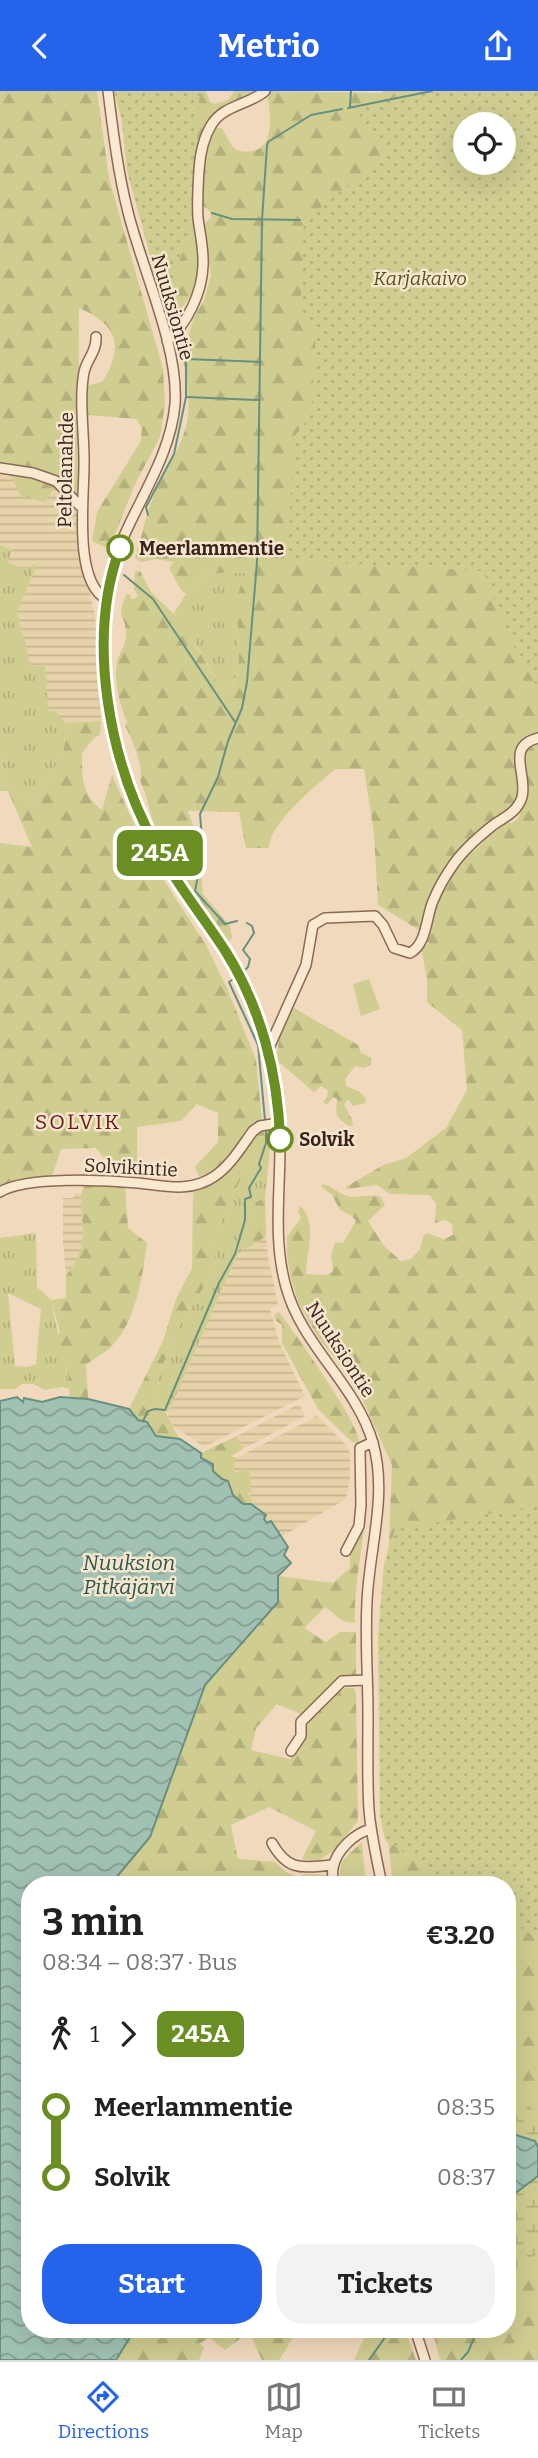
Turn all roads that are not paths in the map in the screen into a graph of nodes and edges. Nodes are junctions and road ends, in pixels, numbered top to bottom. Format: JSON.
{"nodes":[{"id":1,"x":108,"y":91,"type":"edge"},
{"id":2,"x":265,"y":91,"type":"edge"},
{"id":3,"x":96,"y":337,"type":"dead end"},
{"id":4,"x":167,"y":341,"type":"junction"},
{"id":5,"x":0,"y":468,"type":"edge"},
{"id":6,"x":82,"y":508,"type":"junction"},
{"id":7,"x":106,"y":599,"type":"junction"},
{"id":8,"x":538,"y":738,"type":"edge"},
{"id":9,"x":268,"y":1050,"type":"junction"},
{"id":10,"x":279,"y":1123,"type":"junction"},
{"id":11,"x":0,"y":1192,"type":"edge"},
{"id":12,"x":373,"y":1442,"type":"junction"},
{"id":13,"x":346,"y":1551,"type":"dead end"},
{"id":14,"x":367,"y":1680,"type":"junction"},
{"id":15,"x":291,"y":1751,"type":"dead end"},
{"id":16,"x":371,"y":1829,"type":"junction"},
{"id":17,"x":272,"y":1843,"type":"dead end"},
{"id":18,"x":334,"y":1865,"type":"junction"},
{"id":19,"x":334,"y":1876,"type":"edge"},
{"id":20,"x":380,"y":1876,"type":"edge"},
{"id":21,"x":418,"y":2338,"type":"edge"},
{"id":22,"x":425,"y":2360,"type":"edge"}],
"edges":[{"from":1,"to":4,"type":"street","name":"Nuuksiontie"},
{"from":2,"to":4,"type":"street"},
{"from":3,"to":6,"type":"street","name":"Peltolanahde"},
{"from":4,"to":7,"type":"street","name":"Nuuksiontie"},
{"from":5,"to":6,"type":"street"},
{"from":6,"to":7,"type":"street","name":"Peltolanahde"},
{"from":7,"to":9,"type":"street","name":"Nuuksiontie"},
{"from":8,"to":9,"type":"street"},
{"from":9,"to":10,"type":"street","name":"Nuuksiontie"},
{"from":10,"to":11,"type":"street","name":"Solvikintie"},
{"from":10,"to":12,"type":"street","name":"Nuuksiontie"},
{"from":12,"to":13,"type":"street"},
{"from":12,"to":14,"type":"street","name":"Nuuksiontie"},
{"from":14,"to":15,"type":"street"},
{"from":14,"to":16,"type":"street","name":"Nuuksiontie"},
{"from":16,"to":18,"type":"street"},
{"from":16,"to":20,"type":"street","name":"Nuuksiontie"},
{"from":17,"to":18,"type":"street"},
{"from":18,"to":19,"type":"street"},
{"from":21,"to":22,"type":"street"}]}
